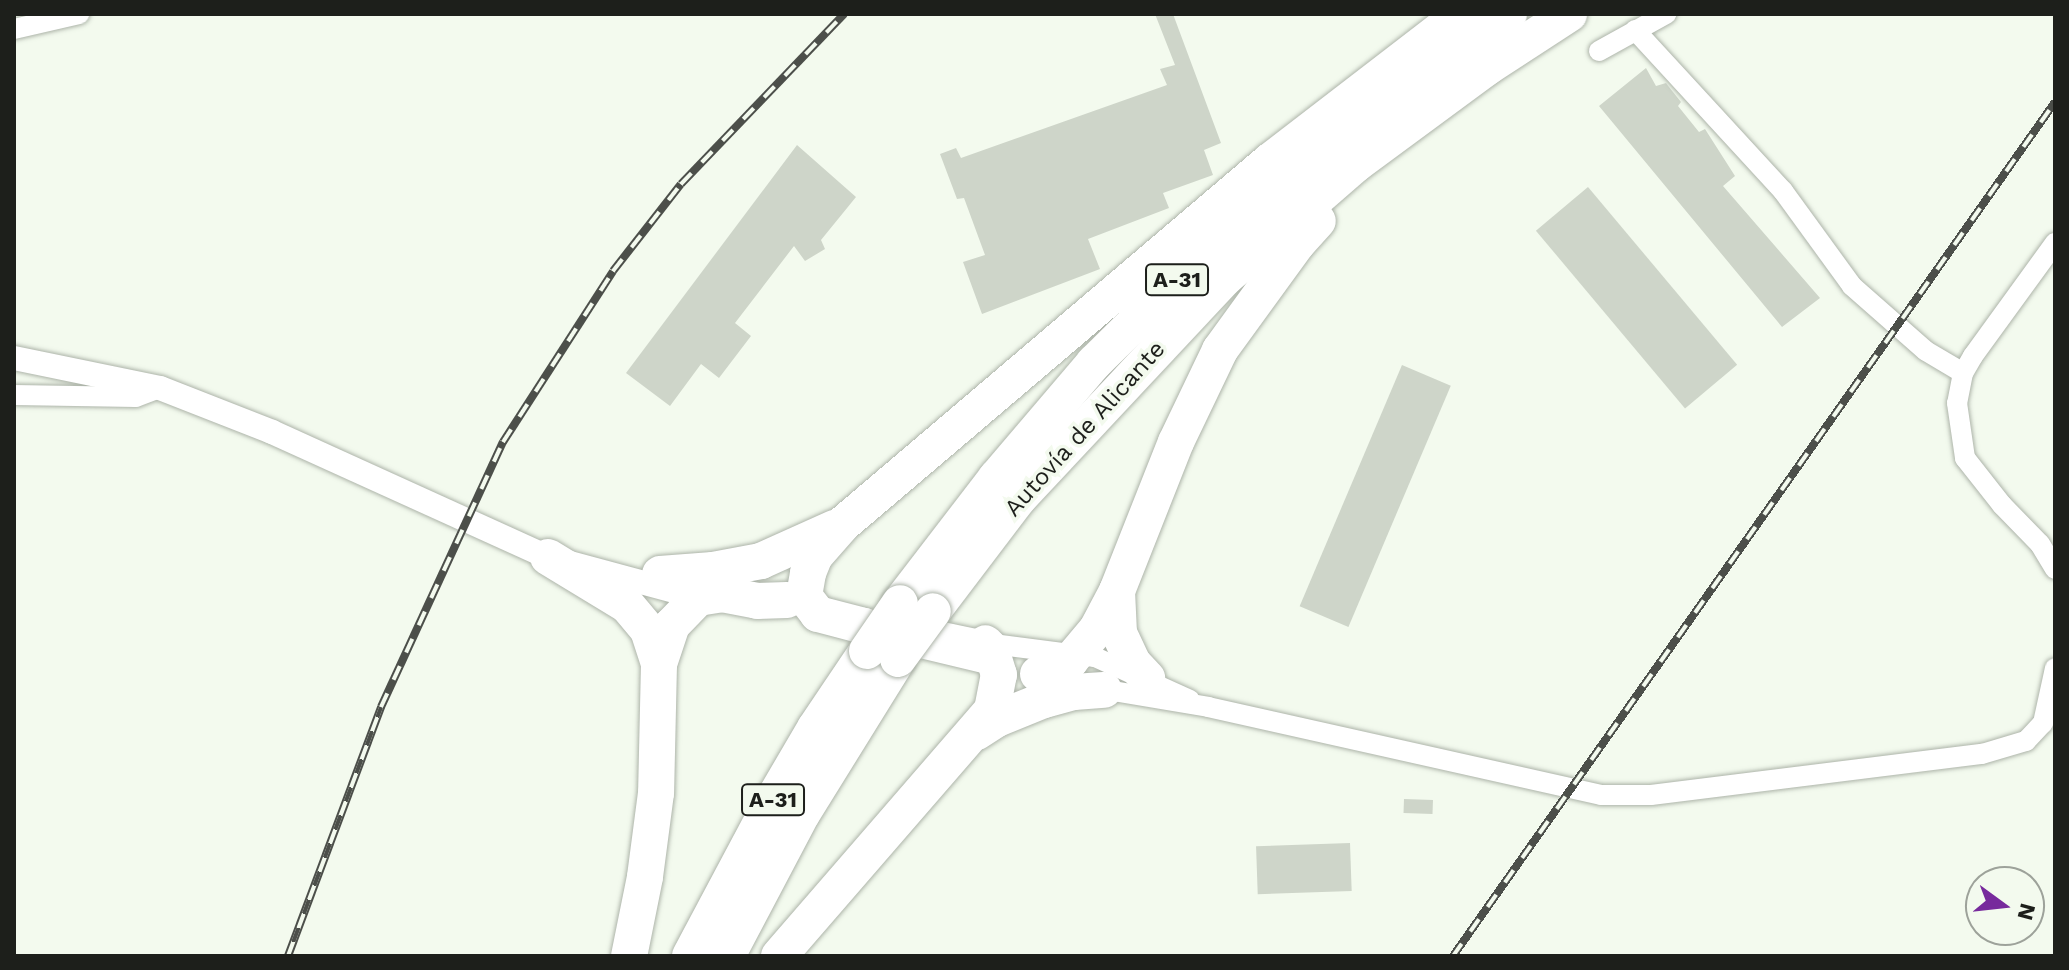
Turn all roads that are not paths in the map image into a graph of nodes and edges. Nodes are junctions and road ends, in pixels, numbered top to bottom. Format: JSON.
{"nodes":[{"id":1,"x":79,"y":14,"type":"edge"},
{"id":2,"x":1461,"y":14,"type":"edge"},
{"id":3,"x":1509,"y":14,"type":"edge"},
{"id":4,"x":1569,"y":14,"type":"edge"},
{"id":5,"x":1666,"y":14,"type":"edge"},
{"id":6,"x":14,"y":29,"type":"edge"},
{"id":7,"x":1635,"y":30,"type":"junction"},
{"id":8,"x":1599,"y":51,"type":"dead end"},
{"id":9,"x":1356,"y":164,"type":"junction"},
{"id":10,"x":2055,"y":243,"type":"edge"},
{"id":11,"x":14,"y":358,"type":"edge"},
{"id":12,"x":1963,"y":373,"type":"junction"},
{"id":13,"x":160,"y":388,"type":"junction"},
{"id":14,"x":14,"y":395,"type":"edge"},
{"id":15,"x":843,"y":524,"type":"junction"},
{"id":16,"x":564,"y":562,"type":"junction"},
{"id":17,"x":2055,"y":569,"type":"edge"},
{"id":18,"x":660,"y":574,"type":"junction"},
{"id":19,"x":1117,"y":591,"type":"junction"},
{"id":20,"x":698,"y":598,"type":"junction"},
{"id":21,"x":798,"y":603,"type":"junction"},
{"id":22,"x":916,"y":607,"type":"junction"},
{"id":23,"x":885,"y":650,"type":"junction"},
{"id":24,"x":1079,"y":653,"type":"junction"},
{"id":25,"x":990,"y":654,"type":"junction"},
{"id":26,"x":659,"y":664,"type":"junction"},
{"id":27,"x":2055,"y":668,"type":"edge"},
{"id":28,"x":1038,"y":674,"type":"junction"},
{"id":29,"x":1147,"y":678,"type":"junction"},
{"id":30,"x":1104,"y":690,"type":"junction"},
{"id":31,"x":1208,"y":707,"type":"junction"},
{"id":32,"x":975,"y":733,"type":"junction"},
{"id":33,"x":629,"y":956,"type":"edge"},
{"id":34,"x":690,"y":956,"type":"edge"},
{"id":35,"x":727,"y":956,"type":"edge"},
{"id":36,"x":779,"y":956,"type":"edge"}],
"edges":[{"from":1,"to":6,"type":"street"},
{"from":2,"to":15,"type":"highway"},
{"from":3,"to":22,"type":"highway","name":"Autovía de Alicante","number":"A-31"},
{"from":4,"to":9,"type":"highway","name":"Autovía de Alicante","number":"A-31"},
{"from":5,"to":7,"type":"street"},
{"from":7,"to":8,"type":"street"},
{"from":7,"to":12,"type":"street"},
{"from":9,"to":19,"type":"highway"},
{"from":9,"to":22,"type":"highway","name":"Autovía de Alicante","number":"A-31"},
{"from":10,"to":12,"type":"street"},
{"from":11,"to":13,"type":"street"},
{"from":12,"to":17,"type":"street"},
{"from":13,"to":14,"type":"street"},
{"from":13,"to":16,"type":"street"},
{"from":15,"to":18,"type":"highway"},
{"from":15,"to":21,"type":"highway"},
{"from":16,"to":18,"type":"street"},
{"from":16,"to":20,"type":"street"},
{"from":16,"to":26,"type":"highway"},
{"from":18,"to":21,"type":"street"},
{"from":19,"to":24,"type":"highway"},
{"from":19,"to":29,"type":"highway"},
{"from":20,"to":21,"type":"highway"},
{"from":20,"to":23,"type":"street"},
{"from":20,"to":26,"type":"highway"},
{"from":21,"to":23,"type":"highway"},
{"from":21,"to":25,"type":"street"},
{"from":22,"to":23,"type":"highway","name":"Autovía de Alicante","number":"A-31","bridge":true},
{"from":23,"to":25,"type":"street"},
{"from":23,"to":34,"type":"highway","name":"Autovía de Alicante","number":"A-31"},
{"from":23,"to":35,"type":"highway","name":"Autovía de Alicante","number":"A-31"},
{"from":24,"to":25,"type":"street"},
{"from":24,"to":28,"type":"highway"},
{"from":24,"to":29,"type":"street"},
{"from":25,"to":28,"type":"street"},
{"from":25,"to":32,"type":"highway"},
{"from":26,"to":33,"type":"highway"},
{"from":27,"to":31,"type":"street"},
{"from":28,"to":30,"type":"street"},
{"from":29,"to":31,"type":"street"},
{"from":30,"to":31,"type":"street"},
{"from":30,"to":32,"type":"highway"},
{"from":32,"to":36,"type":"highway"}]}
